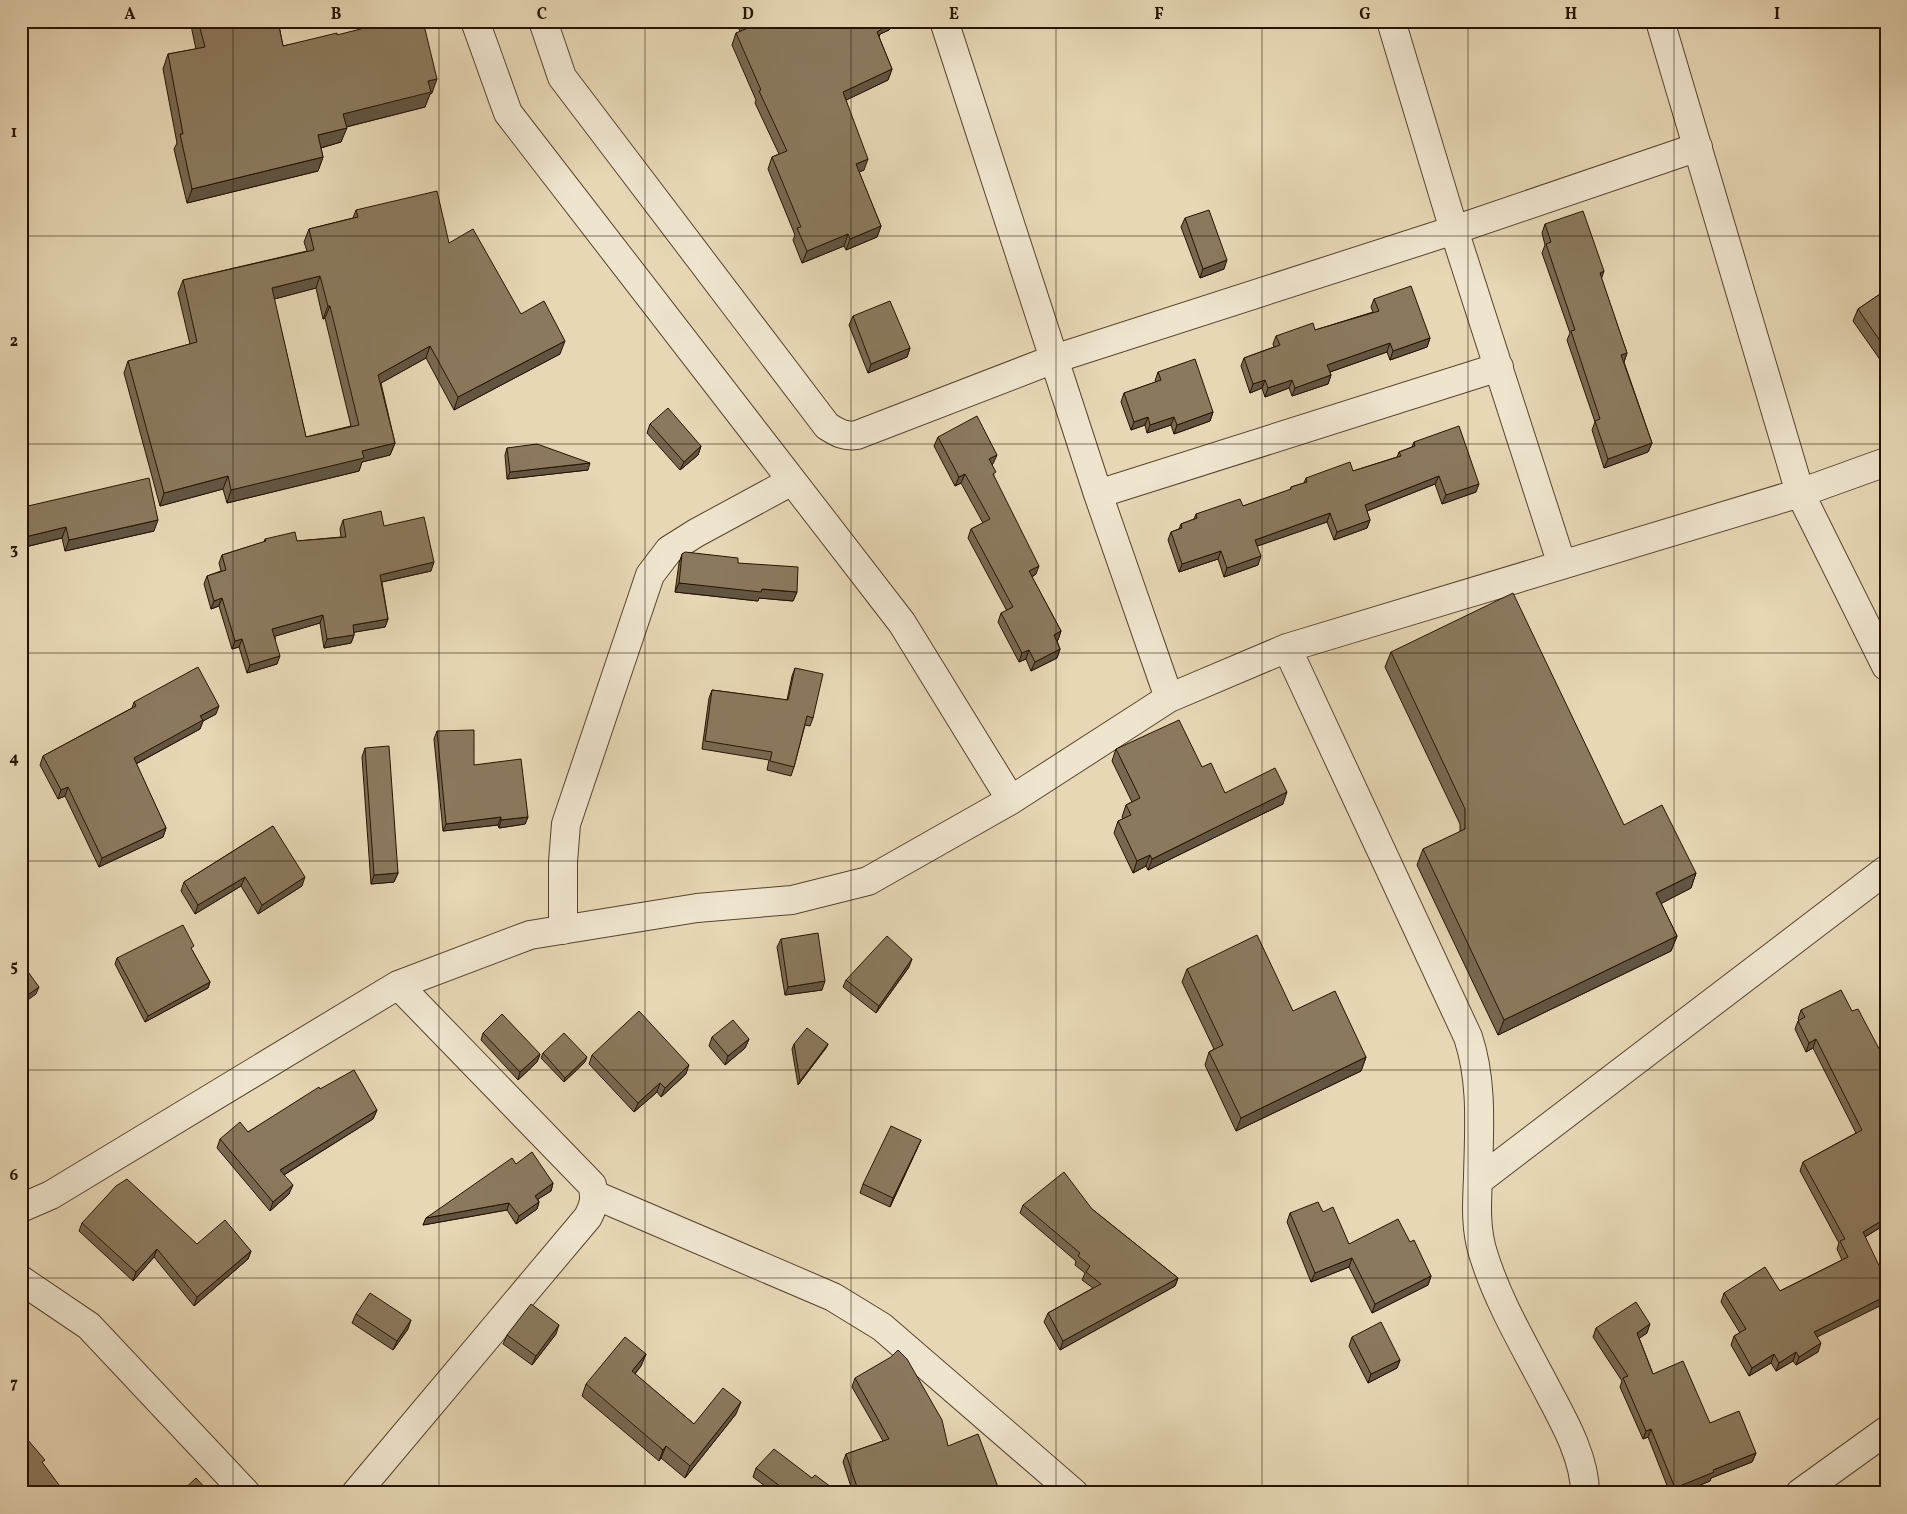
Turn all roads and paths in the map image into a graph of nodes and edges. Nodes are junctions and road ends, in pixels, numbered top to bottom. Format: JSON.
{"nodes":[{"id":1,"x":475,"y":21,"type":"edge"},
{"id":2,"x":543,"y":21,"type":"edge"},
{"id":3,"x":944,"y":21,"type":"edge"},
{"id":4,"x":1391,"y":21,"type":"edge"},
{"id":5,"x":1660,"y":21,"type":"edge"},
{"id":6,"x":1698,"y":147,"type":"junction"},
{"id":7,"x":1454,"y":230,"type":"junction"},
{"id":8,"x":1054,"y":359,"type":"junction"},
{"id":9,"x":1499,"y":366,"type":"junction"},
{"id":10,"x":1886,"y":462,"type":"edge"},
{"id":11,"x":792,"y":481,"type":"junction"},
{"id":12,"x":1800,"y":493,"type":"junction"},
{"id":13,"x":1098,"y":494,"type":"junction"},
{"id":14,"x":1562,"y":565,"type":"junction"},
{"id":15,"x":1286,"y":648,"type":"junction"},
{"id":16,"x":1886,"y":666,"type":"edge"},
{"id":17,"x":1169,"y":698,"type":"junction"},
{"id":18,"x":1011,"y":800,"type":"junction"},
{"id":19,"x":1886,"y":870,"type":"edge"},
{"id":20,"x":563,"y":930,"type":"junction"},
{"id":21,"x":398,"y":985,"type":"junction"},
{"id":22,"x":1478,"y":1181,"type":"junction"},
{"id":23,"x":595,"y":1195,"type":"junction"},
{"id":24,"x":21,"y":1208,"type":"edge"},
{"id":25,"x":21,"y":1280,"type":"edge"},
{"id":26,"x":1886,"y":1431,"type":"edge"},
{"id":27,"x":246,"y":1493,"type":"edge"},
{"id":28,"x":356,"y":1493,"type":"edge"},
{"id":29,"x":1074,"y":1493,"type":"edge"},
{"id":30,"x":1585,"y":1493,"type":"edge"},
{"id":31,"x":1800,"y":1493,"type":"edge"}],
"edges":[{"from":1,"to":11,"type":"street"},
{"from":2,"to":8,"type":"street"},
{"from":3,"to":8,"type":"street"},
{"from":4,"to":7,"type":"street"},
{"from":5,"to":6,"type":"street"},
{"from":6,"to":7,"type":"street"},
{"from":6,"to":12,"type":"street"},
{"from":7,"to":8,"type":"street"},
{"from":7,"to":9,"type":"street"},
{"from":8,"to":13,"type":"street"},
{"from":9,"to":13,"type":"street"},
{"from":9,"to":14,"type":"street"},
{"from":10,"to":12,"type":"street"},
{"from":11,"to":18,"type":"street"},
{"from":11,"to":20,"type":"street"},
{"from":12,"to":14,"type":"street"},
{"from":12,"to":16,"type":"street"},
{"from":13,"to":17,"type":"street"},
{"from":14,"to":15,"type":"street"},
{"from":15,"to":17,"type":"street"},
{"from":15,"to":22,"type":"street"},
{"from":17,"to":18,"type":"street"},
{"from":18,"to":20,"type":"street"},
{"from":19,"to":22,"type":"street"},
{"from":20,"to":21,"type":"street"},
{"from":21,"to":23,"type":"street"},
{"from":21,"to":24,"type":"street"},
{"from":22,"to":30,"type":"street"},
{"from":23,"to":28,"type":"street"},
{"from":23,"to":29,"type":"street"},
{"from":25,"to":27,"type":"street"},
{"from":26,"to":31,"type":"street"}]}
